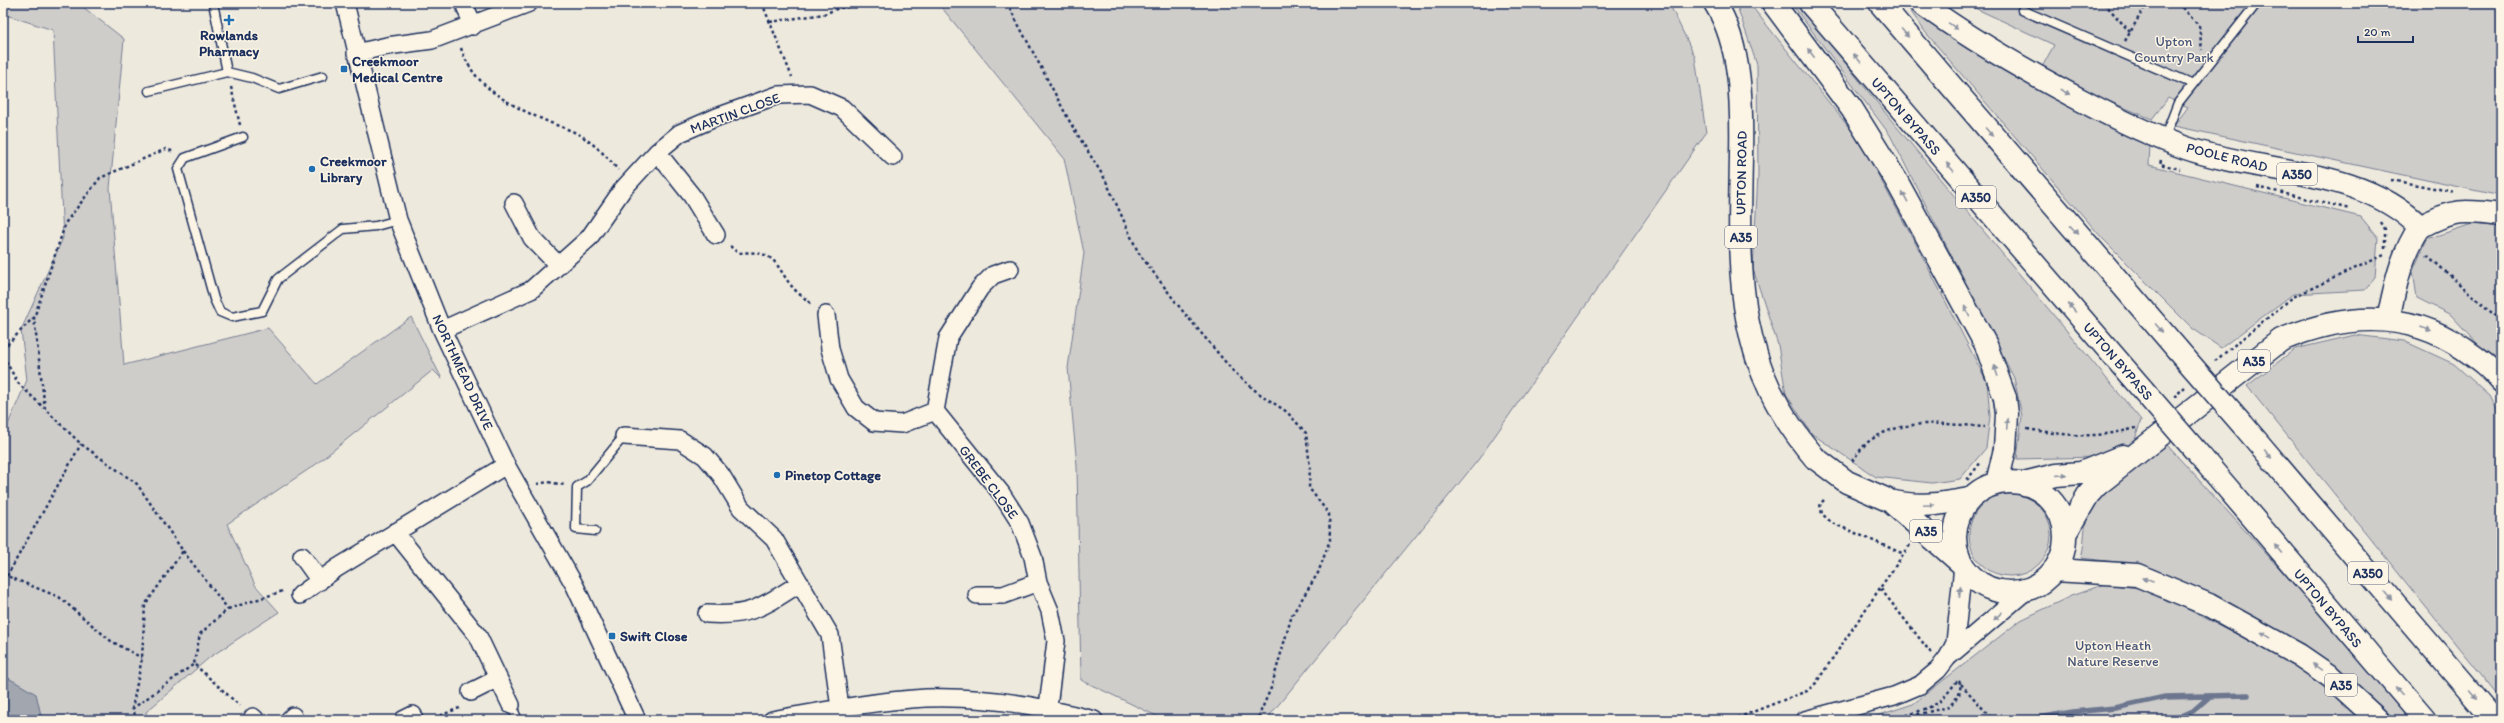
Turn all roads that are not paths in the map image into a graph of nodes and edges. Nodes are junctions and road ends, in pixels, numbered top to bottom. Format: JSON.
{"nodes":[{"id":1,"x":212,"y":3,"type":"edge"},
{"id":2,"x":345,"y":3,"type":"edge"},
{"id":3,"x":464,"y":3,"type":"edge"},
{"id":4,"x":528,"y":3,"type":"edge"},
{"id":5,"x":1715,"y":3,"type":"edge"},
{"id":6,"x":1773,"y":3,"type":"edge"},
{"id":7,"x":1810,"y":3,"type":"edge"},
{"id":8,"x":1880,"y":3,"type":"edge"},
{"id":9,"x":1921,"y":3,"type":"edge"},
{"id":10,"x":2257,"y":3,"type":"edge"},
{"id":11,"x":2022,"y":10,"type":"dead end"},
{"id":12,"x":473,"y":26,"type":"junction"},
{"id":13,"x":356,"y":53,"type":"junction"},
{"id":14,"x":227,"y":72,"type":"junction"},
{"id":15,"x":323,"y":76,"type":"dead end"},
{"id":16,"x":2193,"y":84,"type":"junction"},
{"id":17,"x":149,"y":91,"type":"dead end"},
{"id":18,"x":243,"y":137,"type":"road end"},
{"id":19,"x":2164,"y":140,"type":"junction"},
{"id":20,"x":657,"y":152,"type":"junction"},
{"id":21,"x":893,"y":157,"type":"dead end"},
{"id":22,"x":514,"y":203,"type":"dead end"},
{"id":23,"x":2501,"y":215,"type":"edge"},
{"id":24,"x":398,"y":220,"type":"junction"},
{"id":25,"x":716,"y":235,"type":"road end"},
{"id":26,"x":2415,"y":235,"type":"junction"},
{"id":27,"x":558,"y":265,"type":"junction"},
{"id":28,"x":1010,"y":269,"type":"dead end"},
{"id":29,"x":826,"y":315,"type":"road end"},
{"id":30,"x":2388,"y":320,"type":"junction"},
{"id":31,"x":442,"y":330,"type":"junction"},
{"id":32,"x":2501,"y":381,"type":"edge"},
{"id":33,"x":935,"y":411,"type":"junction"},
{"id":34,"x":624,"y":436,"type":"joint"},
{"id":35,"x":2141,"y":449,"type":"junction"},
{"id":36,"x":506,"y":465,"type":"junction"},
{"id":37,"x":1997,"y":483,"type":"junction"},
{"id":38,"x":2024,"y":483,"type":"junction"},
{"id":39,"x":1969,"y":499,"type":"junction"},
{"id":40,"x":1890,"y":501,"type":"junction"},
{"id":41,"x":595,"y":531,"type":"dead end"},
{"id":42,"x":395,"y":532,"type":"junction"},
{"id":43,"x":2065,"y":534,"type":"junction"},
{"id":44,"x":302,"y":556,"type":"dead end"},
{"id":45,"x":1962,"y":564,"type":"junction"},
{"id":46,"x":2055,"y":570,"type":"junction"},
{"id":47,"x":320,"y":581,"type":"junction"},
{"id":48,"x":1038,"y":582,"type":"junction"},
{"id":49,"x":800,"y":583,"type":"junction"},
{"id":50,"x":2027,"y":590,"type":"junction"},
{"id":51,"x":300,"y":595,"type":"road end"},
{"id":52,"x":978,"y":595,"type":"dead end"},
{"id":53,"x":706,"y":614,"type":"dead end"},
{"id":54,"x":1948,"y":657,"type":"junction"},
{"id":55,"x":497,"y":679,"type":"junction"},
{"id":56,"x":471,"y":692,"type":"road end"},
{"id":57,"x":511,"y":705,"type":"joint"},
{"id":58,"x":1048,"y":707,"type":"junction"},
{"id":59,"x":840,"y":708,"type":"junction"},
{"id":60,"x":518,"y":720,"type":"edge"},
{"id":61,"x":637,"y":720,"type":"edge"},
{"id":62,"x":772,"y":720,"type":"edge"},
{"id":63,"x":1094,"y":720,"type":"edge"},
{"id":64,"x":1806,"y":720,"type":"edge"},
{"id":65,"x":2378,"y":720,"type":"edge"},
{"id":66,"x":2425,"y":720,"type":"edge"},
{"id":67,"x":2494,"y":720,"type":"edge"}],
"edges":[{"from":1,"to":14,"type":"lane"},
{"from":2,"to":13,"type":"street","name":"NORTHMEAD DRIVE"},
{"from":3,"to":12,"type":"street"},
{"from":4,"to":12,"type":"street"},
{"from":5,"to":40,"type":"main road","name":"UPTON ROAD","number":"A35","bridge":true},
{"from":37,"to":6,"type":"main road","one_way":true,"bridge":true},
{"from":66,"to":7,"type":"main road","name":"UPTON BYPASS","number":"A350","one_way":true,"bridge":true},
{"from":8,"to":67,"type":"main road","number":"A350","one_way":true,"bridge":true},
{"from":9,"to":19,"type":"main road","number":"A350","one_way":true},
{"from":10,"to":16,"type":"lane"},
{"from":11,"to":16,"type":"lane"},
{"from":12,"to":13,"type":"street"},
{"from":13,"to":24,"type":"street","name":"NORTHMEAD DRIVE"},
{"from":14,"to":15,"type":"lane"},
{"from":14,"to":17,"type":"lane"},
{"from":16,"to":19,"type":"lane"},
{"from":18,"to":24,"type":"lane"},
{"from":19,"to":26,"type":"main road","name":"POOLE ROAD","number":"A350"},
{"from":20,"to":21,"type":"street","name":"MARTIN CLOSE"},
{"from":20,"to":25,"type":"street"},
{"from":20,"to":27,"type":"street","name":"MARTIN CLOSE"},
{"from":22,"to":27,"type":"street"},
{"from":23,"to":26,"type":"main road"},
{"from":24,"to":31,"type":"street","name":"NORTHMEAD DRIVE"},
{"from":26,"to":30,"type":"main road"},
{"from":27,"to":31,"type":"street","name":"MARTIN CLOSE"},
{"from":28,"to":33,"type":"street"},
{"from":29,"to":33,"type":"street"},
{"from":30,"to":32,"type":"main road","number":"A35","one_way":true},
{"from":30,"to":35,"type":"main road","number":"A35"},
{"from":31,"to":36,"type":"street","name":"NORTHMEAD DRIVE"},
{"from":33,"to":48,"type":"street","name":"GREBE CLOSE"},
{"from":34,"to":41,"type":"lane"},
{"from":34,"to":49,"type":"street"},
{"from":38,"to":35,"type":"main road","number":"A35","one_way":true},
{"from":35,"to":43,"type":"main road","number":"A35"},
{"from":36,"to":42,"type":"street"},
{"from":36,"to":61,"type":"street","name":"NORTHMEAD DRIVE"},
{"from":37,"to":38,"type":"main road"},
{"from":37,"to":39,"type":"main road"},
{"from":38,"to":43,"type":"main road"},
{"from":40,"to":39,"type":"main road","name":"UPTON ROAD","number":"A35","one_way":true},
{"from":39,"to":45,"type":"main road"},
{"from":40,"to":45,"type":"main road","name":"UPTON ROAD","number":"A35"},
{"from":42,"to":47,"type":"street"},
{"from":42,"to":55,"type":"street"},
{"from":43,"to":46,"type":"main road"},
{"from":44,"to":47,"type":"street"},
{"from":45,"to":50,"type":"main road"},
{"from":54,"to":45,"type":"street","one_way":true},
{"from":46,"to":50,"type":"main road"},
{"from":65,"to":46,"type":"main road","number":"A35","one_way":true},
{"from":47,"to":51,"type":"street"},
{"from":48,"to":52,"type":"street"},
{"from":48,"to":58,"type":"street","name":"GREBE CLOSE"},
{"from":49,"to":53,"type":"street"},
{"from":49,"to":59,"type":"street"},
{"from":50,"to":54,"type":"street","one_way":true},
{"from":54,"to":64,"type":"street","bridge":true},
{"from":55,"to":56,"type":"street"},
{"from":55,"to":57,"type":"street"},
{"from":57,"to":60,"type":"lane"},
{"from":58,"to":59,"type":"street"},
{"from":58,"to":63,"type":"street"},
{"from":59,"to":62,"type":"street"}]}
